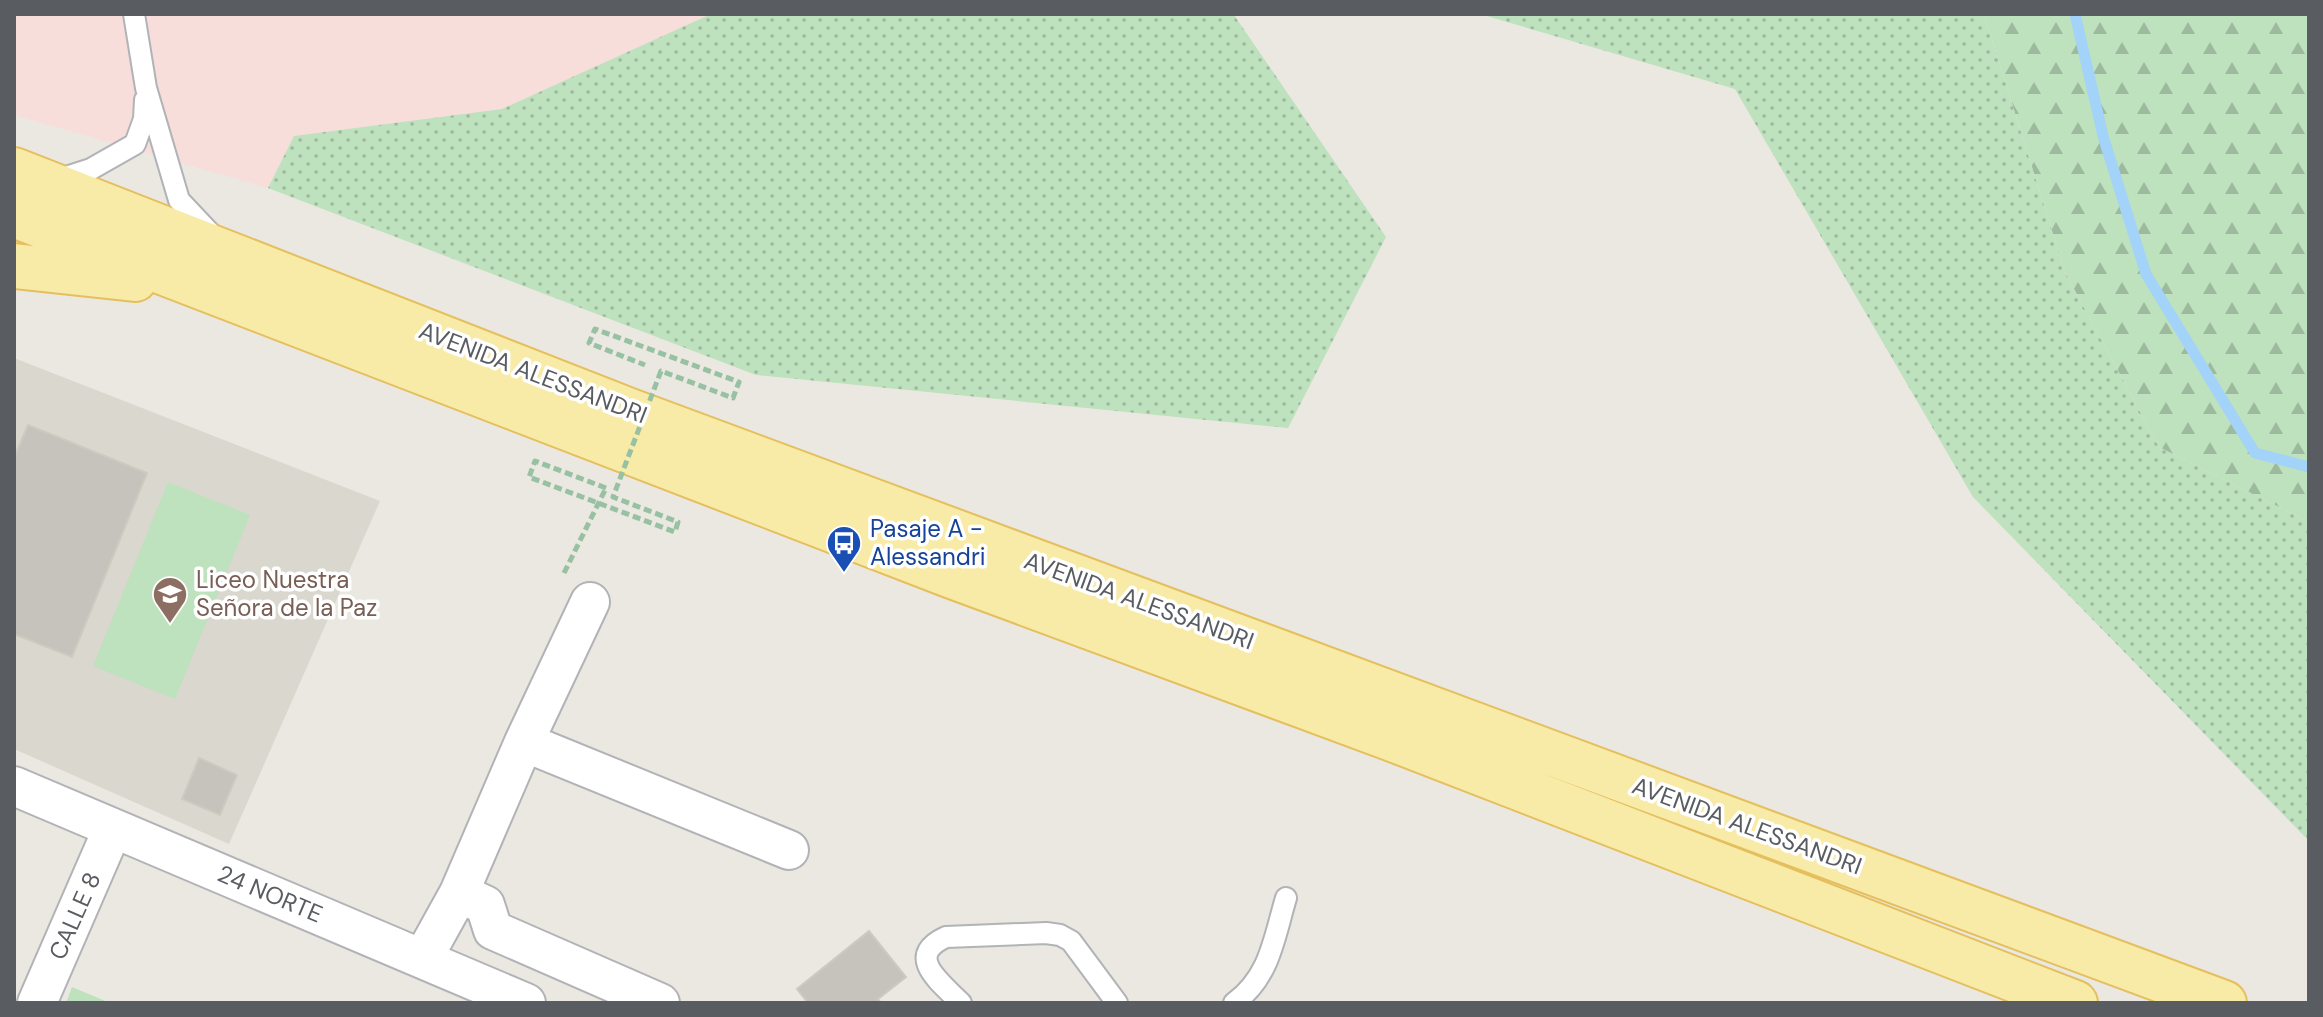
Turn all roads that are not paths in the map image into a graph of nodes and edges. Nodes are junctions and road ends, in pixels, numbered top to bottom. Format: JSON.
{"nodes":[{"id":1,"x":134,"y":14,"type":"edge"},
{"id":2,"x":146,"y":88,"type":"junction"},
{"id":3,"x":31,"y":176,"type":"edge"},
{"id":4,"x":14,"y":215,"type":"edge"},
{"id":5,"x":231,"y":254,"type":"junction"},
{"id":6,"x":14,"y":266,"type":"edge"},
{"id":7,"x":203,"y":288,"type":"junction"},
{"id":8,"x":590,"y":602,"type":"dead end"},
{"id":9,"x":524,"y":742,"type":"junction"},
{"id":10,"x":14,"y":786,"type":"edge"},
{"id":11,"x":113,"y":828,"type":"junction"},
{"id":12,"x":789,"y":850,"type":"dead end"},
{"id":13,"x":459,"y":893,"type":"junction"},
{"id":14,"x":1286,"y":898,"type":"dead end"},
{"id":15,"x":423,"y":958,"type":"junction"},
{"id":16,"x":37,"y":1003,"type":"edge"},
{"id":17,"x":526,"y":1003,"type":"edge"},
{"id":18,"x":660,"y":1003,"type":"edge"},
{"id":19,"x":961,"y":1003,"type":"edge"},
{"id":20,"x":1117,"y":1003,"type":"edge"},
{"id":21,"x":1234,"y":1003,"type":"edge"},
{"id":22,"x":2075,"y":1003,"type":"edge"},
{"id":23,"x":2224,"y":1003,"type":"edge"}],
"edges":[{"from":1,"to":2,"type":"lane"},
{"from":2,"to":3,"type":"lane"},
{"from":2,"to":5,"type":"lane"},
{"from":3,"to":5,"type":"main road","name":"AVENIDA ALESSANDRI"},
{"from":4,"to":7,"type":"main road","name":"AVENIDA ALESSANDRI"},
{"from":5,"to":23,"type":"main road","name":"AVENIDA ALESSANDRI"},
{"from":6,"to":7,"type":"main road"},
{"from":7,"to":22,"type":"main road","name":"AVENIDA ALESSANDRI"},
{"from":8,"to":9,"type":"street"},
{"from":9,"to":12,"type":"street"},
{"from":9,"to":13,"type":"street"},
{"from":10,"to":11,"type":"street","name":"24 NORTE"},
{"from":11,"to":15,"type":"street","name":"24 NORTE"},
{"from":11,"to":16,"type":"street","name":"CALLE 8"},
{"from":13,"to":15,"type":"street"},
{"from":13,"to":18,"type":"street"},
{"from":14,"to":21,"type":"lane"},
{"from":15,"to":17,"type":"street","name":"24 NORTE"},
{"from":19,"to":20,"type":"lane"}]}
